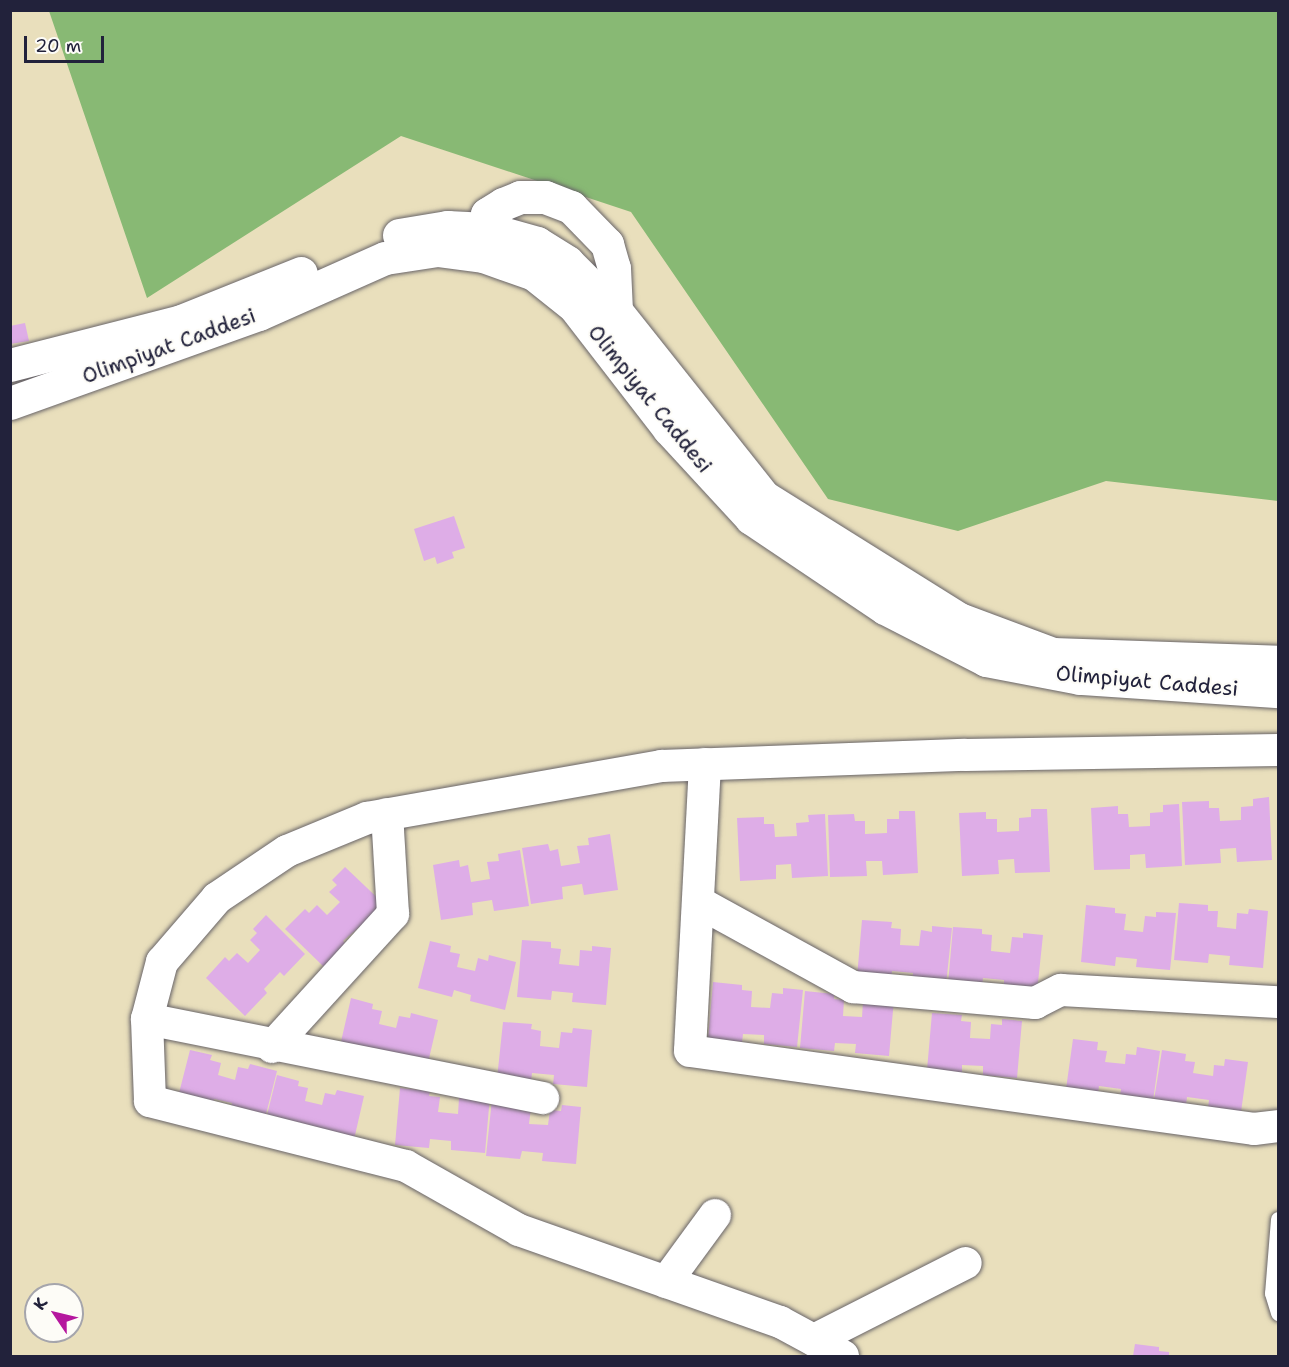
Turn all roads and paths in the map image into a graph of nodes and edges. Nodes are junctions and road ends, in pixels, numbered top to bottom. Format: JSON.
{"nodes":[{"id":1,"x":487,"y":229,"type":"junction"},
{"id":2,"x":534,"y":274,"type":"junction"},
{"id":3,"x":616,"y":310,"type":"junction"},
{"id":4,"x":10,"y":365,"type":"edge"},
{"id":5,"x":10,"y":403,"type":"edge"},
{"id":6,"x":1278,"y":662,"type":"edge"},
{"id":7,"x":1278,"y":691,"type":"edge"},
{"id":8,"x":1278,"y":750,"type":"edge"},
{"id":9,"x":705,"y":764,"type":"junction"},
{"id":10,"x":387,"y":814,"type":"junction"},
{"id":11,"x":700,"y":903,"type":"junction"},
{"id":12,"x":1278,"y":1002,"type":"edge"},
{"id":13,"x":147,"y":1019,"type":"junction"},
{"id":14,"x":272,"y":1047,"type":"junction"},
{"id":15,"x":543,"y":1098,"type":"dead end"},
{"id":16,"x":1278,"y":1126,"type":"edge"},
{"id":17,"x":715,"y":1215,"type":"dead end"},
{"id":18,"x":1278,"y":1219,"type":"edge"},
{"id":19,"x":966,"y":1263,"type":"dead end"},
{"id":20,"x":666,"y":1282,"type":"junction"},
{"id":21,"x":1278,"y":1313,"type":"edge"},
{"id":22,"x":814,"y":1340,"type":"junction"},
{"id":23,"x":843,"y":1356,"type":"edge"}],
"edges":[{"from":1,"to":2,"type":"street"},
{"from":1,"to":3,"type":"street","name":"Olimpiyat Caddesi"},
{"from":1,"to":3,"type":"street"},
{"from":1,"to":4,"type":"street","name":"Olimpiyat Caddesi"},
{"from":2,"to":5,"type":"street","name":"Olimpiyat Caddesi"},
{"from":2,"to":7,"type":"street","name":"Olimpiyat Caddesi"},
{"from":3,"to":6,"type":"street","name":"Olimpiyat Caddesi"},
{"from":8,"to":9,"type":"street"},
{"from":9,"to":10,"type":"street"},
{"from":9,"to":11,"type":"street"},
{"from":10,"to":13,"type":"street"},
{"from":10,"to":14,"type":"street"},
{"from":11,"to":12,"type":"street"},
{"from":11,"to":16,"type":"street"},
{"from":13,"to":14,"type":"street"},
{"from":13,"to":20,"type":"street"},
{"from":14,"to":15,"type":"street"},
{"from":17,"to":20,"type":"street"},
{"from":18,"to":21,"type":"lane"},
{"from":19,"to":22,"type":"street"},
{"from":20,"to":22,"type":"street"},
{"from":22,"to":23,"type":"street"}]}
